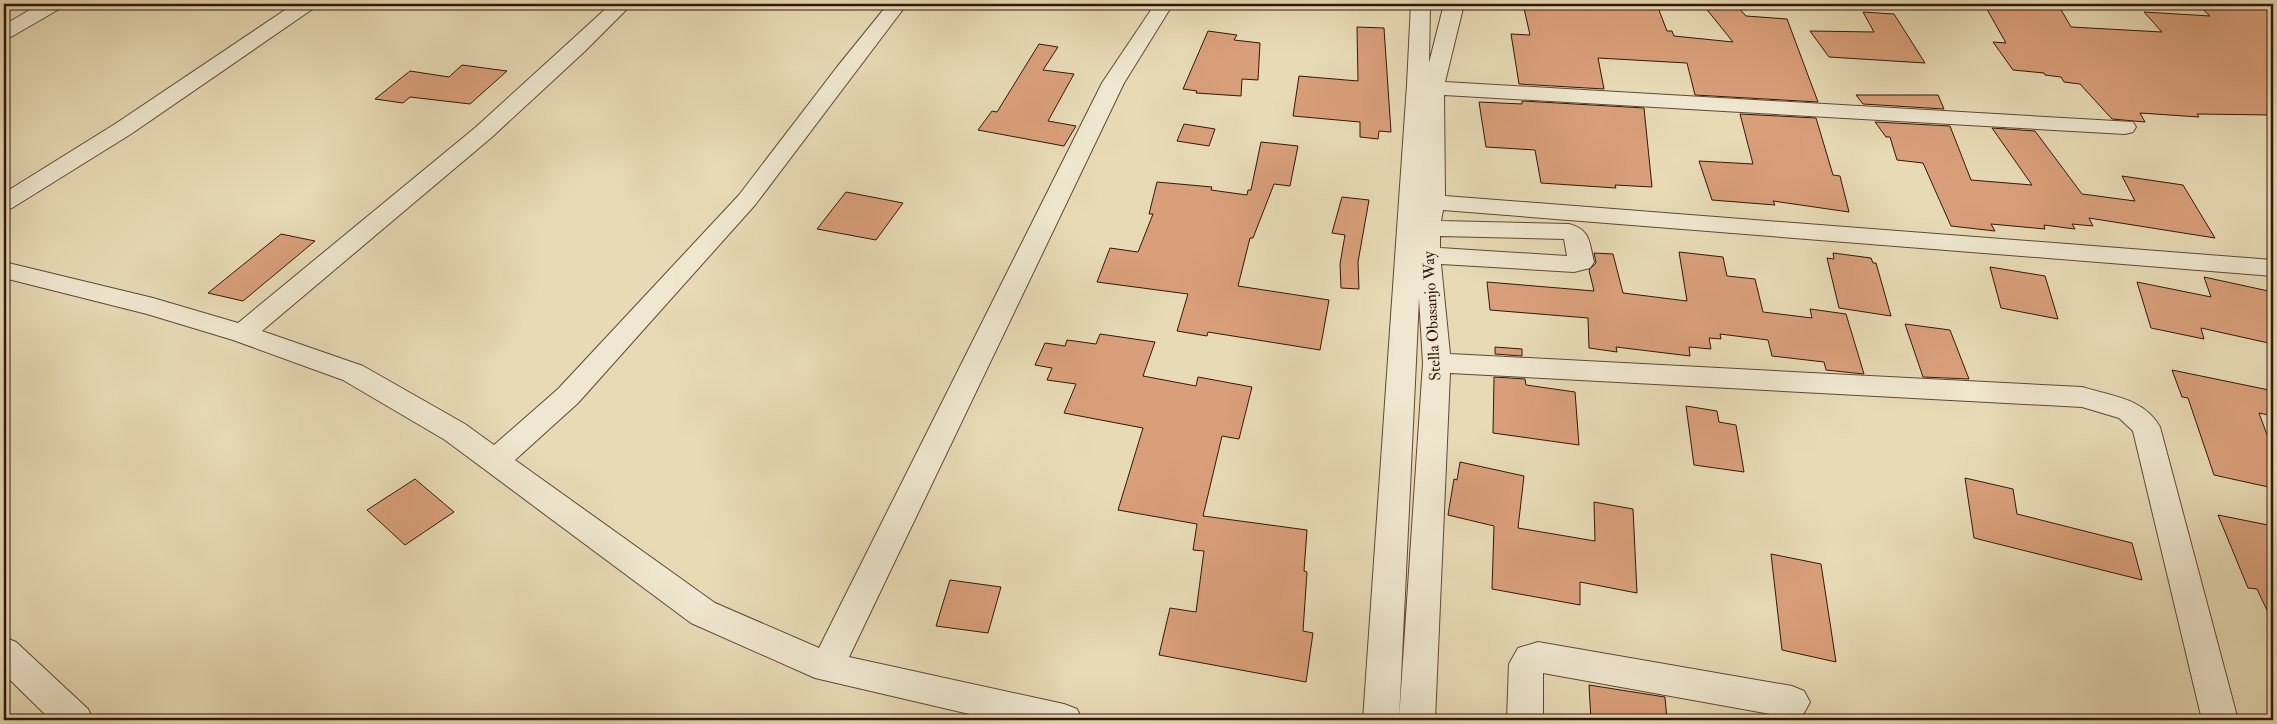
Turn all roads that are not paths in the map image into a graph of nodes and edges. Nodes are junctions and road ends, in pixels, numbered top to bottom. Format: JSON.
{"nodes":[{"id":1,"x":54,"y":4,"type":"edge"},
{"id":2,"x":307,"y":4,"type":"edge"},
{"id":3,"x":622,"y":4,"type":"edge"},
{"id":4,"x":898,"y":4,"type":"edge"},
{"id":5,"x":1164,"y":4,"type":"edge"},
{"id":6,"x":1420,"y":4,"type":"edge"},
{"id":7,"x":1454,"y":4,"type":"edge"},
{"id":8,"x":4,"y":33,"type":"edge"},
{"id":9,"x":1433,"y":88,"type":"junction"},
{"id":10,"x":2126,"y":127,"type":"dead end"},
{"id":11,"x":1433,"y":202,"type":"junction"},
{"id":12,"x":4,"y":203,"type":"edge"},
{"id":13,"x":1586,"y":213,"type":"junction"},
{"id":14,"x":1423,"y":241,"type":"junction"},
{"id":15,"x":2273,"y":268,"type":"edge"},
{"id":16,"x":4,"y":270,"type":"edge"},
{"id":17,"x":242,"y":334,"type":"junction"},
{"id":18,"x":1437,"y":363,"type":"junction"},
{"id":19,"x":495,"y":461,"type":"junction"},
{"id":20,"x":4,"y":652,"type":"edge"},
{"id":21,"x":827,"y":667,"type":"junction"},
{"id":22,"x":1792,"y":702,"type":"dead end"},
{"id":23,"x":76,"y":720,"type":"edge"},
{"id":24,"x":1064,"y":720,"type":"edge"},
{"id":25,"x":1381,"y":720,"type":"edge"},
{"id":26,"x":1417,"y":720,"type":"edge"},
{"id":27,"x":1525,"y":720,"type":"edge"},
{"id":28,"x":2220,"y":720,"type":"edge"}],
"edges":[{"from":1,"to":8,"type":"street"},
{"from":2,"to":12,"type":"street"},
{"from":3,"to":17,"type":"street"},
{"from":4,"to":19,"type":"street"},
{"from":5,"to":21,"type":"street"},
{"from":6,"to":14,"type":"street"},
{"from":7,"to":9,"type":"street","name":"Stella Obasanjo Way"},
{"from":9,"to":10,"type":"street"},
{"from":9,"to":11,"type":"street","name":"Stella Obasanjo Way"},
{"from":11,"to":13,"type":"street"},
{"from":11,"to":14,"type":"street","name":"Stella Obasanjo Way"},
{"from":13,"to":14,"type":"street"},
{"from":13,"to":15,"type":"street"},
{"from":14,"to":18,"type":"street","name":"Stella Obasanjo Way"},
{"from":14,"to":25,"type":"street"},
{"from":16,"to":17,"type":"street"},
{"from":17,"to":19,"type":"street"},
{"from":18,"to":26,"type":"street","name":"Stella Obasanjo Way"},
{"from":18,"to":28,"type":"street"},
{"from":19,"to":21,"type":"street"},
{"from":20,"to":23,"type":"street"},
{"from":21,"to":24,"type":"street"},
{"from":22,"to":27,"type":"street"}]}
